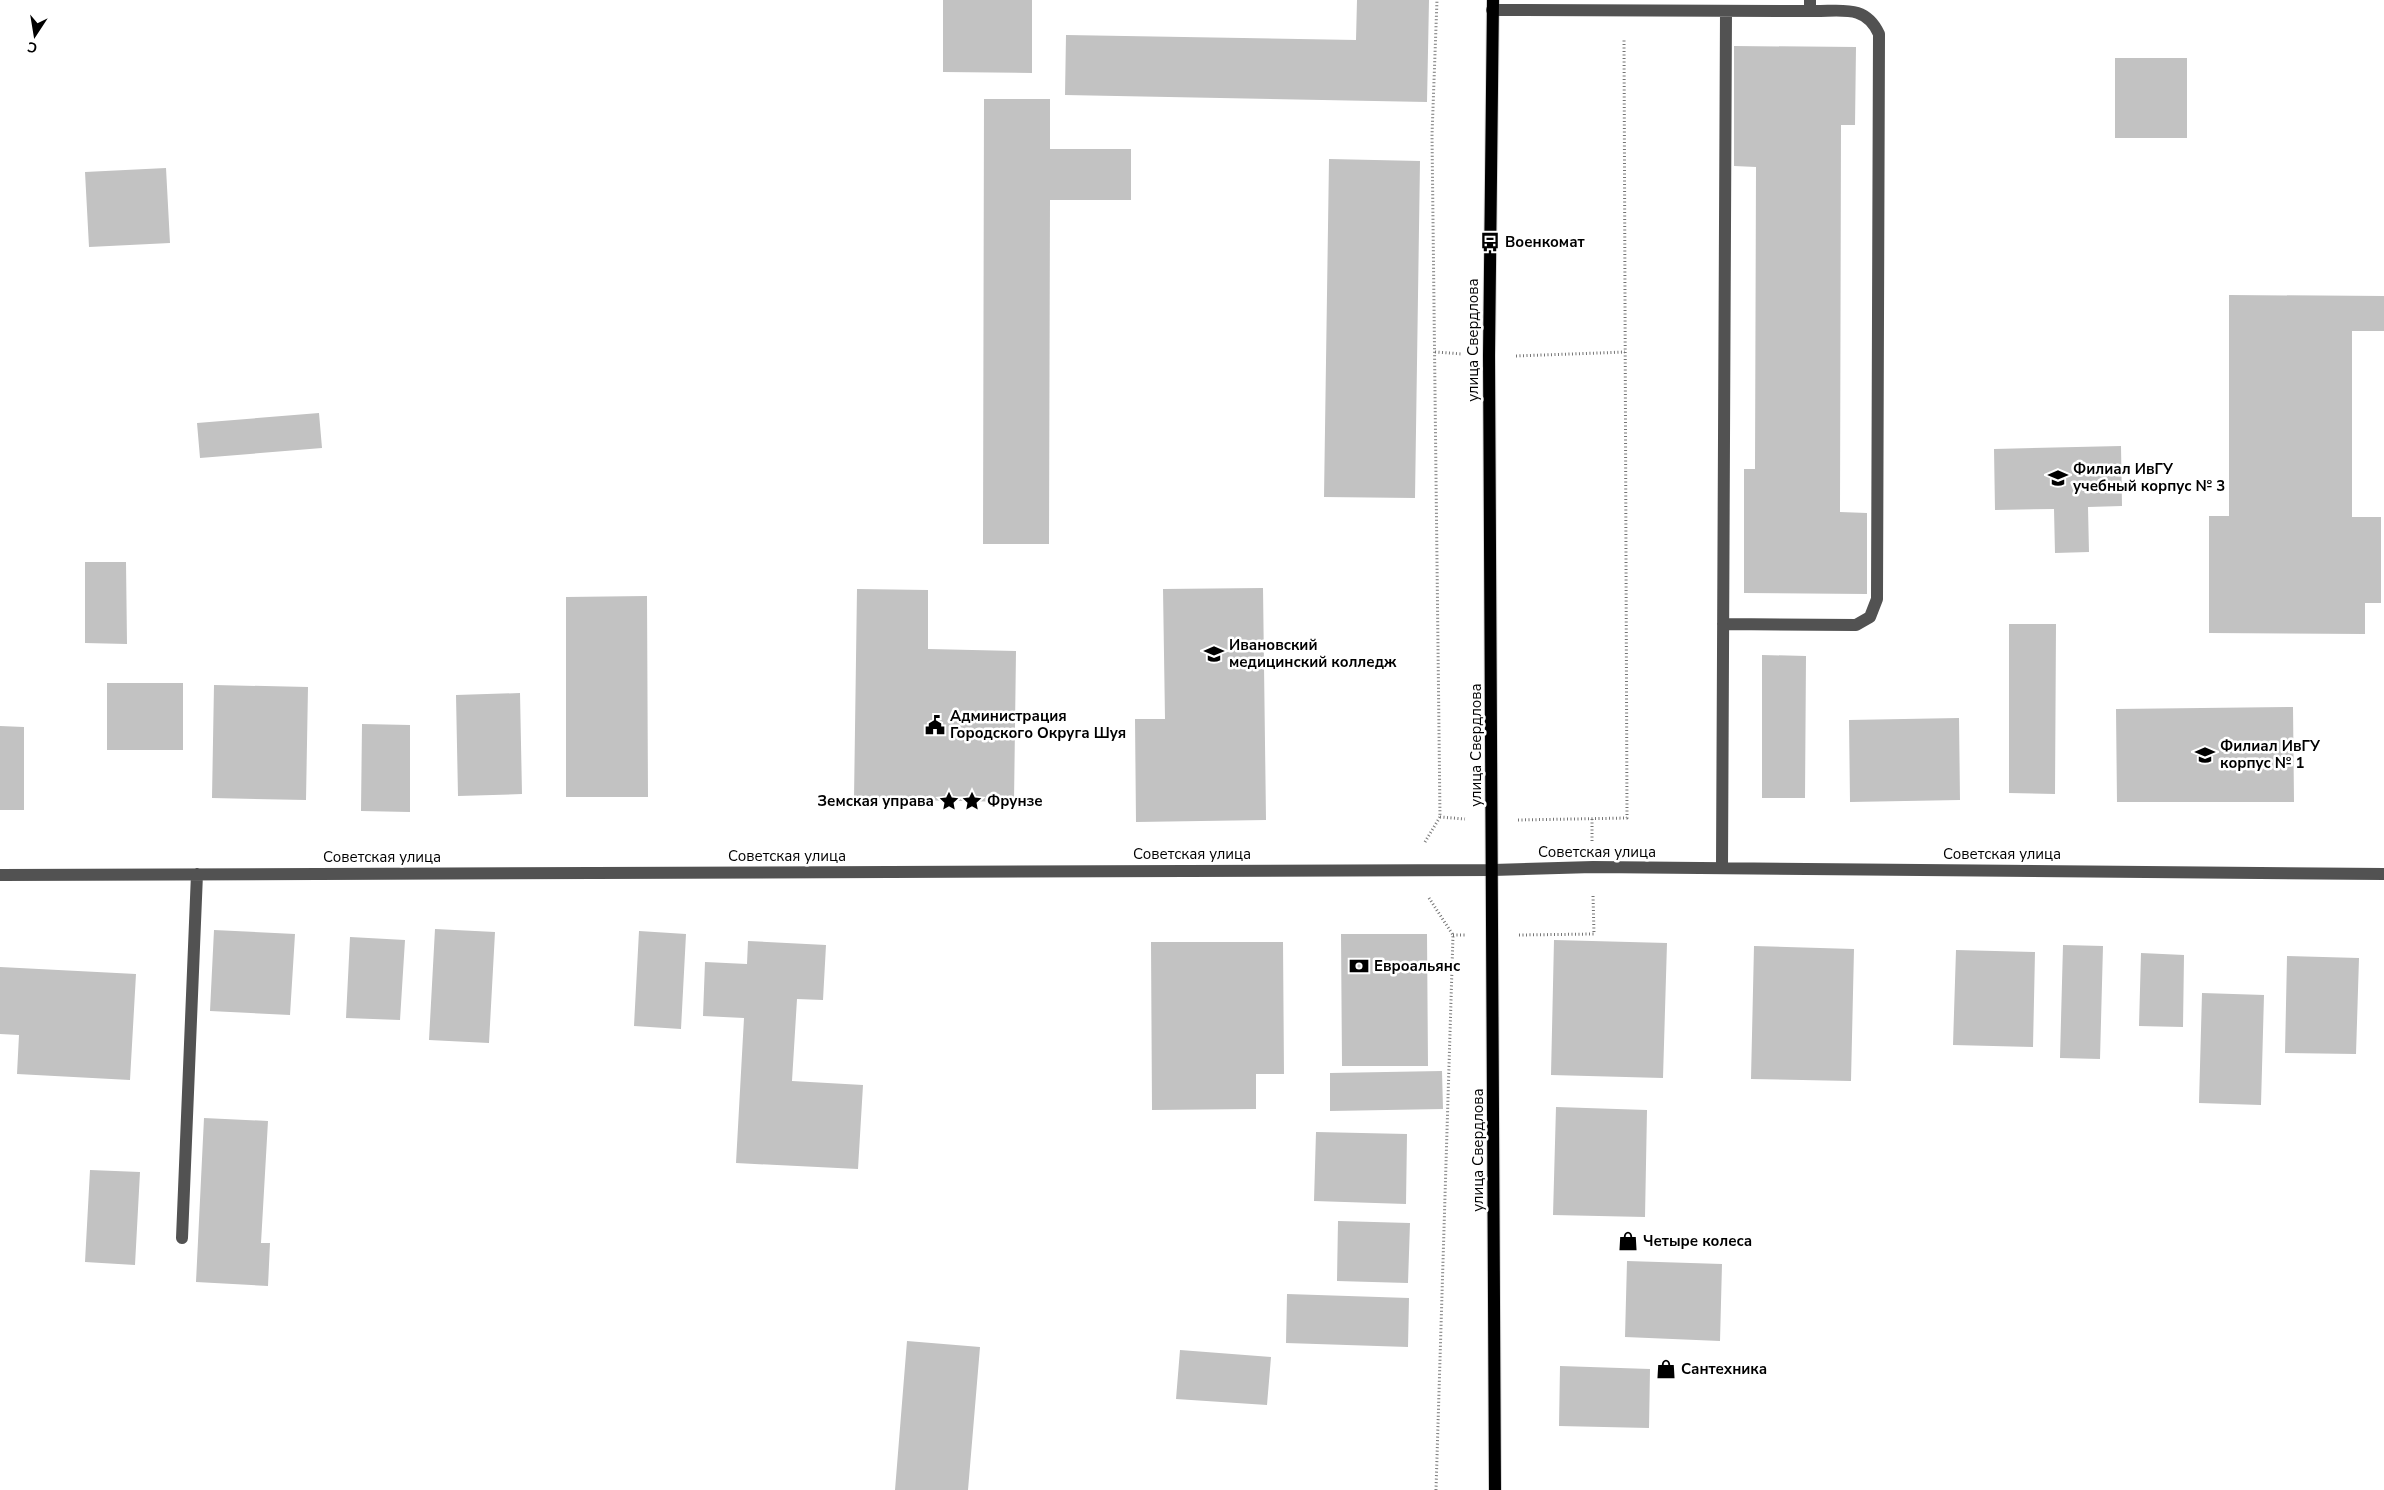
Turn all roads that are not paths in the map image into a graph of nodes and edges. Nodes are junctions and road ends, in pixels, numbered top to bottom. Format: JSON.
{"nodes":[{"id":1,"x":1492,"y":5,"type":"edge"},
{"id":2,"x":1810,"y":6,"type":"edge"},
{"id":3,"x":1726,"y":11,"type":"junction"},
{"id":4,"x":1723,"y":624,"type":"junction"},
{"id":5,"x":1722,"y":868,"type":"junction"},
{"id":6,"x":1493,"y":870,"type":"junction"},
{"id":7,"x":197,"y":874,"type":"junction"},
{"id":8,"x":2384,"y":874,"type":"edge"},
{"id":9,"x":0,"y":875,"type":"edge"},
{"id":10,"x":182,"y":1238,"type":"dead end"},
{"id":11,"x":1495,"y":1490,"type":"edge"}],
"edges":[{"from":1,"to":3,"type":"street"},
{"from":1,"to":6,"type":"main road","name":"улица Свердлова"},
{"from":2,"to":3,"type":"street"},
{"from":2,"to":4,"type":"street"},
{"from":3,"to":4,"type":"street"},
{"from":4,"to":5,"type":"street"},
{"from":5,"to":6,"type":"street","name":"Советская улица"},
{"from":5,"to":8,"type":"street","name":"Советская улица"},
{"from":6,"to":7,"type":"street","name":"Советская улица"},
{"from":6,"to":11,"type":"main road","name":"улица Свердлова"},
{"from":7,"to":9,"type":"street","name":"Советская улица"},
{"from":7,"to":10,"type":"street"}]}
